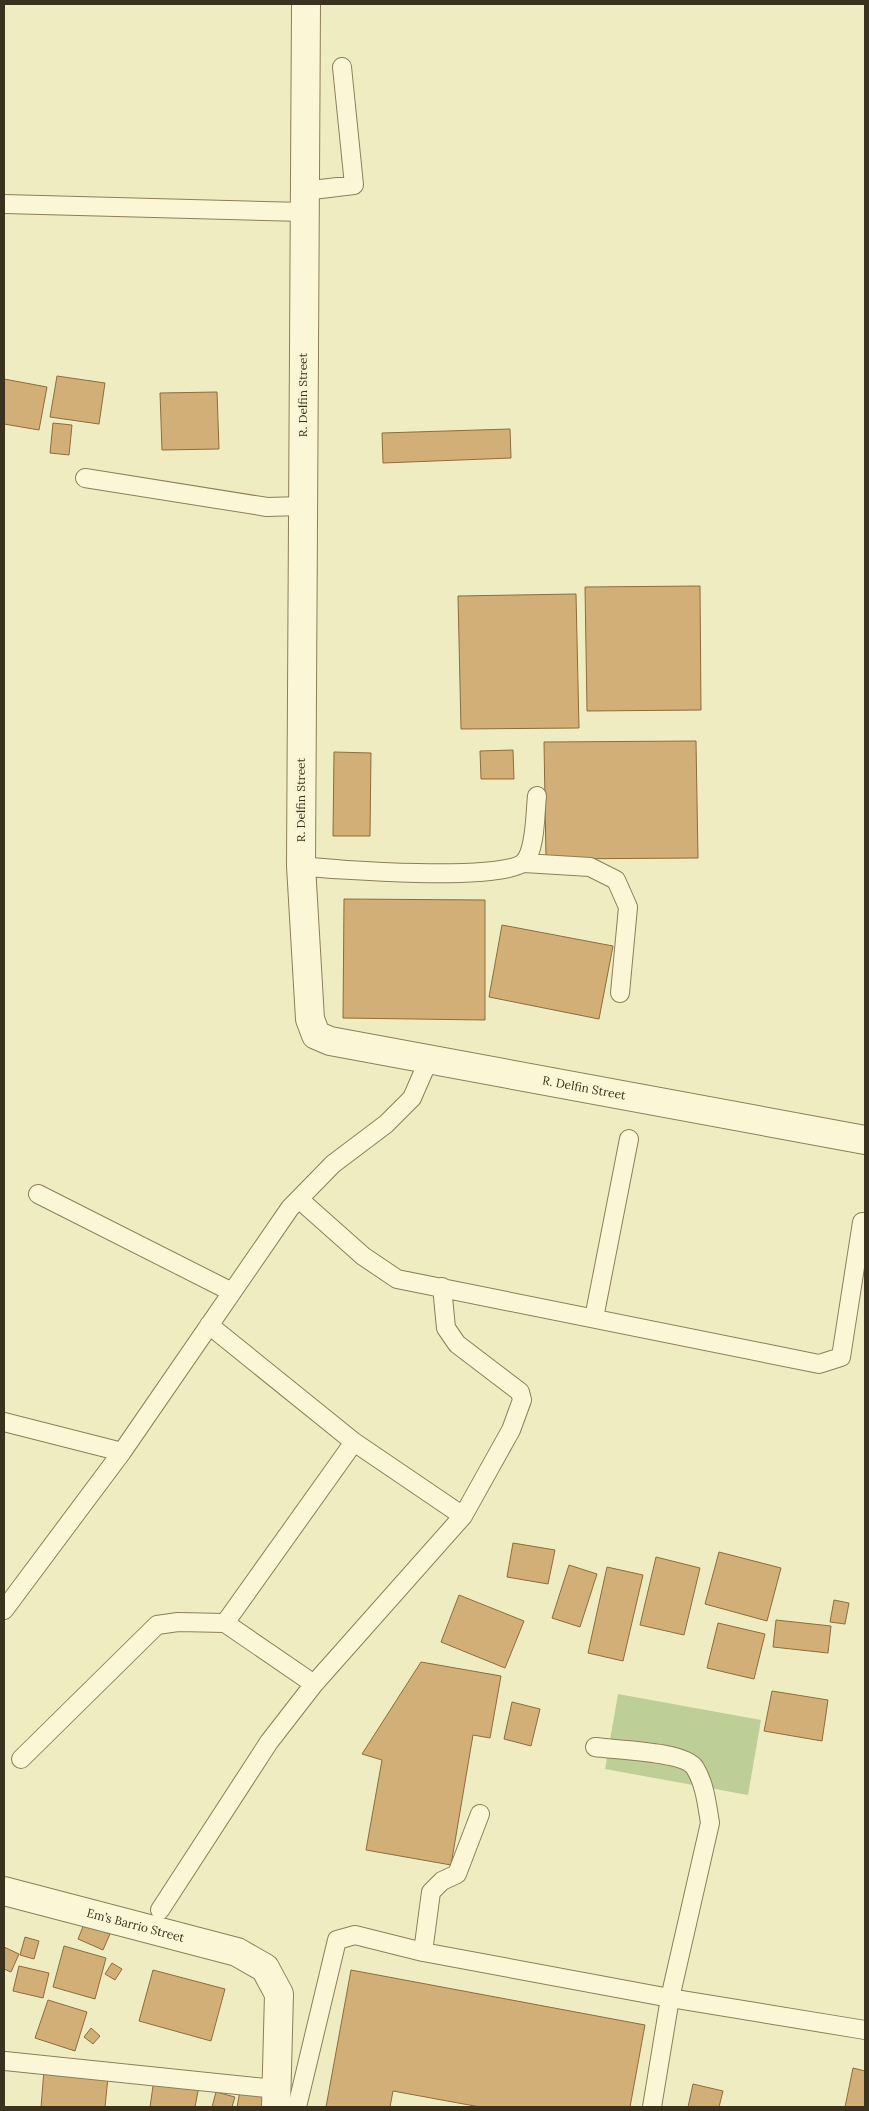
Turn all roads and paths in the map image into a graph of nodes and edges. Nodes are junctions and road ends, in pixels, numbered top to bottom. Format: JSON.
{"nodes":[{"id":1,"x":306,"y":4,"type":"edge"},
{"id":2,"x":342,"y":67,"type":"dead end"},
{"id":3,"x":304,"y":201,"type":"junction"},
{"id":4,"x":4,"y":204,"type":"edge"},
{"id":5,"x":85,"y":478,"type":"dead end"},
{"id":6,"x":302,"y":506,"type":"junction"},
{"id":7,"x":537,"y":796,"type":"dead end"},
{"id":8,"x":524,"y":862,"type":"junction"},
{"id":9,"x":300,"y":866,"type":"junction"},
{"id":10,"x":620,"y":994,"type":"dead end"},
{"id":11,"x":429,"y":1058,"type":"junction"},
{"id":12,"x":630,"y":1139,"type":"dead end"},
{"id":13,"x":865,"y":1140,"type":"edge"},
{"id":14,"x":38,"y":1194,"type":"dead end"},
{"id":15,"x":300,"y":1200,"type":"junction"},
{"id":16,"x":862,"y":1222,"type":"dead end"},
{"id":17,"x":442,"y":1287,"type":"junction"},
{"id":18,"x":232,"y":1292,"type":"junction"},
{"id":19,"x":594,"y":1318,"type":"junction"},
{"id":20,"x":209,"y":1325,"type":"junction"},
{"id":21,"x":4,"y":1422,"type":"edge"},
{"id":22,"x":354,"y":1442,"type":"junction"},
{"id":23,"x":122,"y":1452,"type":"junction"},
{"id":24,"x":463,"y":1516,"type":"junction"},
{"id":25,"x":4,"y":1610,"type":"edge"},
{"id":26,"x":225,"y":1623,"type":"junction"},
{"id":27,"x":314,"y":1684,"type":"junction"},
{"id":28,"x":595,"y":1747,"type":"dead end"},
{"id":29,"x":21,"y":1759,"type":"dead end"},
{"id":30,"x":480,"y":1814,"type":"dead end"},
{"id":31,"x":4,"y":1891,"type":"edge"},
{"id":32,"x":160,"y":1910,"type":"dead end"},
{"id":33,"x":423,"y":1952,"type":"junction"},
{"id":34,"x":670,"y":1998,"type":"junction"},
{"id":35,"x":865,"y":2030,"type":"edge"},
{"id":36,"x":5,"y":2061,"type":"dead end"},
{"id":37,"x":276,"y":2098,"type":"edge"},
{"id":38,"x":297,"y":2107,"type":"edge"},
{"id":39,"x":652,"y":2107,"type":"edge"}],
"edges":[{"from":1,"to":3,"type":"street","name":"R. Delfin Street"},
{"from":2,"to":3,"type":"lane"},
{"from":3,"to":4,"type":"lane"},
{"from":3,"to":6,"type":"street","name":"R. Delfin Street"},
{"from":5,"to":6,"type":"lane"},
{"from":6,"to":9,"type":"street","name":"R. Delfin Street"},
{"from":7,"to":8,"type":"lane"},
{"from":8,"to":9,"type":"lane"},
{"from":8,"to":10,"type":"lane"},
{"from":9,"to":11,"type":"street","name":"R. Delfin Street"},
{"from":11,"to":13,"type":"street","name":"R. Delfin Street"},
{"from":11,"to":15,"type":"lane"},
{"from":12,"to":19,"type":"lane"},
{"from":14,"to":18,"type":"lane"},
{"from":15,"to":17,"type":"lane"},
{"from":15,"to":18,"type":"lane"},
{"from":16,"to":19,"type":"lane"},
{"from":17,"to":19,"type":"lane"},
{"from":17,"to":24,"type":"lane"},
{"from":18,"to":20,"type":"lane"},
{"from":20,"to":22,"type":"lane"},
{"from":20,"to":23,"type":"lane"},
{"from":21,"to":23,"type":"lane"},
{"from":22,"to":24,"type":"lane"},
{"from":22,"to":26,"type":"lane"},
{"from":23,"to":25,"type":"lane"},
{"from":24,"to":27,"type":"lane"},
{"from":26,"to":27,"type":"lane"},
{"from":26,"to":29,"type":"lane"},
{"from":27,"to":32,"type":"lane"},
{"from":28,"to":34,"type":"lane"},
{"from":30,"to":33,"type":"lane"},
{"from":31,"to":37,"type":"street","name":"Em’s Barrio Street"},
{"from":33,"to":34,"type":"lane"},
{"from":33,"to":38,"type":"lane"},
{"from":34,"to":35,"type":"lane"},
{"from":34,"to":39,"type":"lane"},
{"from":36,"to":37,"type":"lane"}]}
